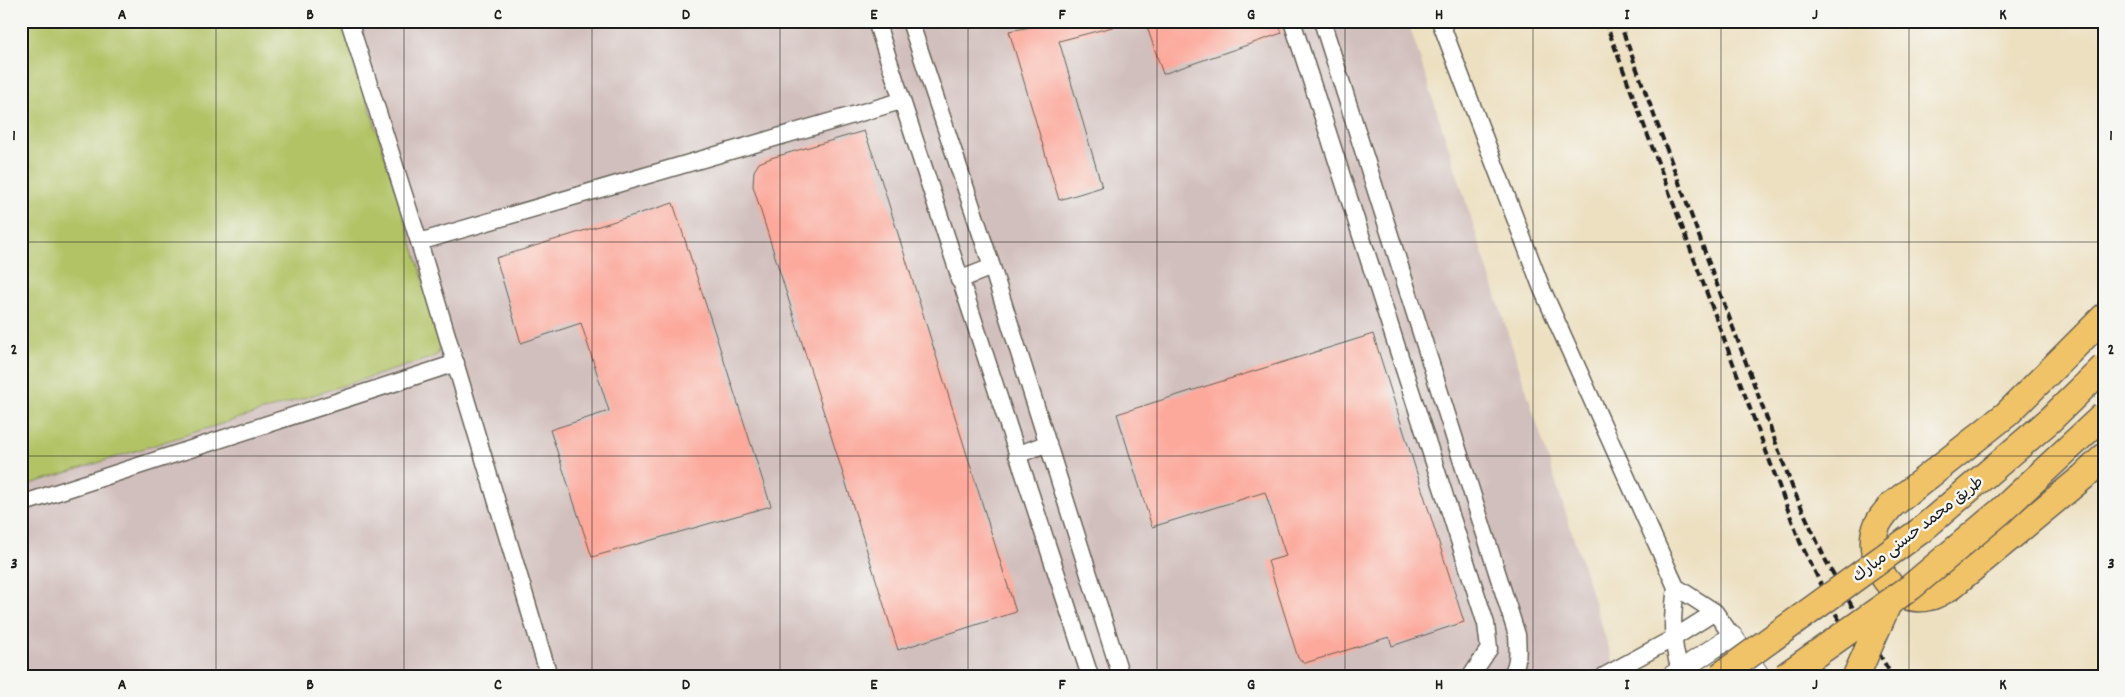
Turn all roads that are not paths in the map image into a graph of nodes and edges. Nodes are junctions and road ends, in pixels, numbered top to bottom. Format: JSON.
{"nodes":[{"id":1,"x":349,"y":21,"type":"edge"},
{"id":2,"x":876,"y":21,"type":"edge"},
{"id":3,"x":910,"y":21,"type":"edge"},
{"id":4,"x":1292,"y":21,"type":"edge"},
{"id":5,"x":1322,"y":21,"type":"edge"},
{"id":6,"x":1440,"y":21,"type":"edge"},
{"id":7,"x":901,"y":101,"type":"junction"},
{"id":8,"x":419,"y":242,"type":"junction"},
{"id":9,"x":992,"y":267,"type":"junction"},
{"id":10,"x":959,"y":280,"type":"junction"},
{"id":11,"x":2104,"y":317,"type":"edge"},
{"id":12,"x":456,"y":364,"type":"junction"},
{"id":13,"x":2104,"y":367,"type":"edge"},
{"id":14,"x":2104,"y":415,"type":"edge"},
{"id":15,"x":1048,"y":443,"type":"junction"},
{"id":16,"x":1017,"y":455,"type":"junction"},
{"id":17,"x":2104,"y":457,"type":"edge"},
{"id":18,"x":21,"y":504,"type":"edge"},
{"id":19,"x":1676,"y":587,"type":"junction"},
{"id":20,"x":1888,"y":602,"type":"junction"},
{"id":21,"x":1715,"y":612,"type":"junction"},
{"id":22,"x":1732,"y":636,"type":"junction"},
{"id":23,"x":1672,"y":639,"type":"junction"},
{"id":24,"x":1678,"y":674,"type":"edge"},
{"id":25,"x":549,"y":676,"type":"edge"},
{"id":26,"x":1090,"y":676,"type":"edge"},
{"id":27,"x":1121,"y":676,"type":"edge"},
{"id":28,"x":1471,"y":676,"type":"edge"},
{"id":29,"x":1511,"y":676,"type":"edge"},
{"id":30,"x":1604,"y":676,"type":"edge"},
{"id":31,"x":1720,"y":676,"type":"edge"},
{"id":32,"x":1760,"y":676,"type":"edge"},
{"id":33,"x":1785,"y":676,"type":"edge"},
{"id":34,"x":1856,"y":676,"type":"edge"}],
"edges":[{"from":1,"to":8,"type":"street"},
{"from":2,"to":7,"type":"street"},
{"from":3,"to":9,"type":"street"},
{"from":4,"to":28,"type":"street"},
{"from":5,"to":29,"type":"street"},
{"from":6,"to":19,"type":"street"},
{"from":7,"to":8,"type":"street"},
{"from":7,"to":10,"type":"street"},
{"from":8,"to":12,"type":"street"},
{"from":9,"to":10,"type":"street"},
{"from":9,"to":15,"type":"street"},
{"from":10,"to":16,"type":"street"},
{"from":11,"to":17,"type":"highway"},
{"from":12,"to":18,"type":"street"},
{"from":12,"to":25,"type":"street"},
{"from":13,"to":31,"type":"highway","name":"طريق محمد حسنى مبارك","bridge":true},
{"from":14,"to":20,"type":"highway","bridge":true},
{"from":15,"to":16,"type":"street"},
{"from":15,"to":27,"type":"street"},
{"from":16,"to":26,"type":"street"},
{"from":19,"to":21,"type":"street"},
{"from":19,"to":23,"type":"street"},
{"from":20,"to":33,"type":"highway","bridge":true},
{"from":20,"to":34,"type":"highway","bridge":true},
{"from":21,"to":22,"type":"street"},
{"from":21,"to":23,"type":"street"},
{"from":22,"to":24,"type":"street"},
{"from":22,"to":32,"type":"street"},
{"from":23,"to":24,"type":"street"},
{"from":23,"to":30,"type":"street"}]}
